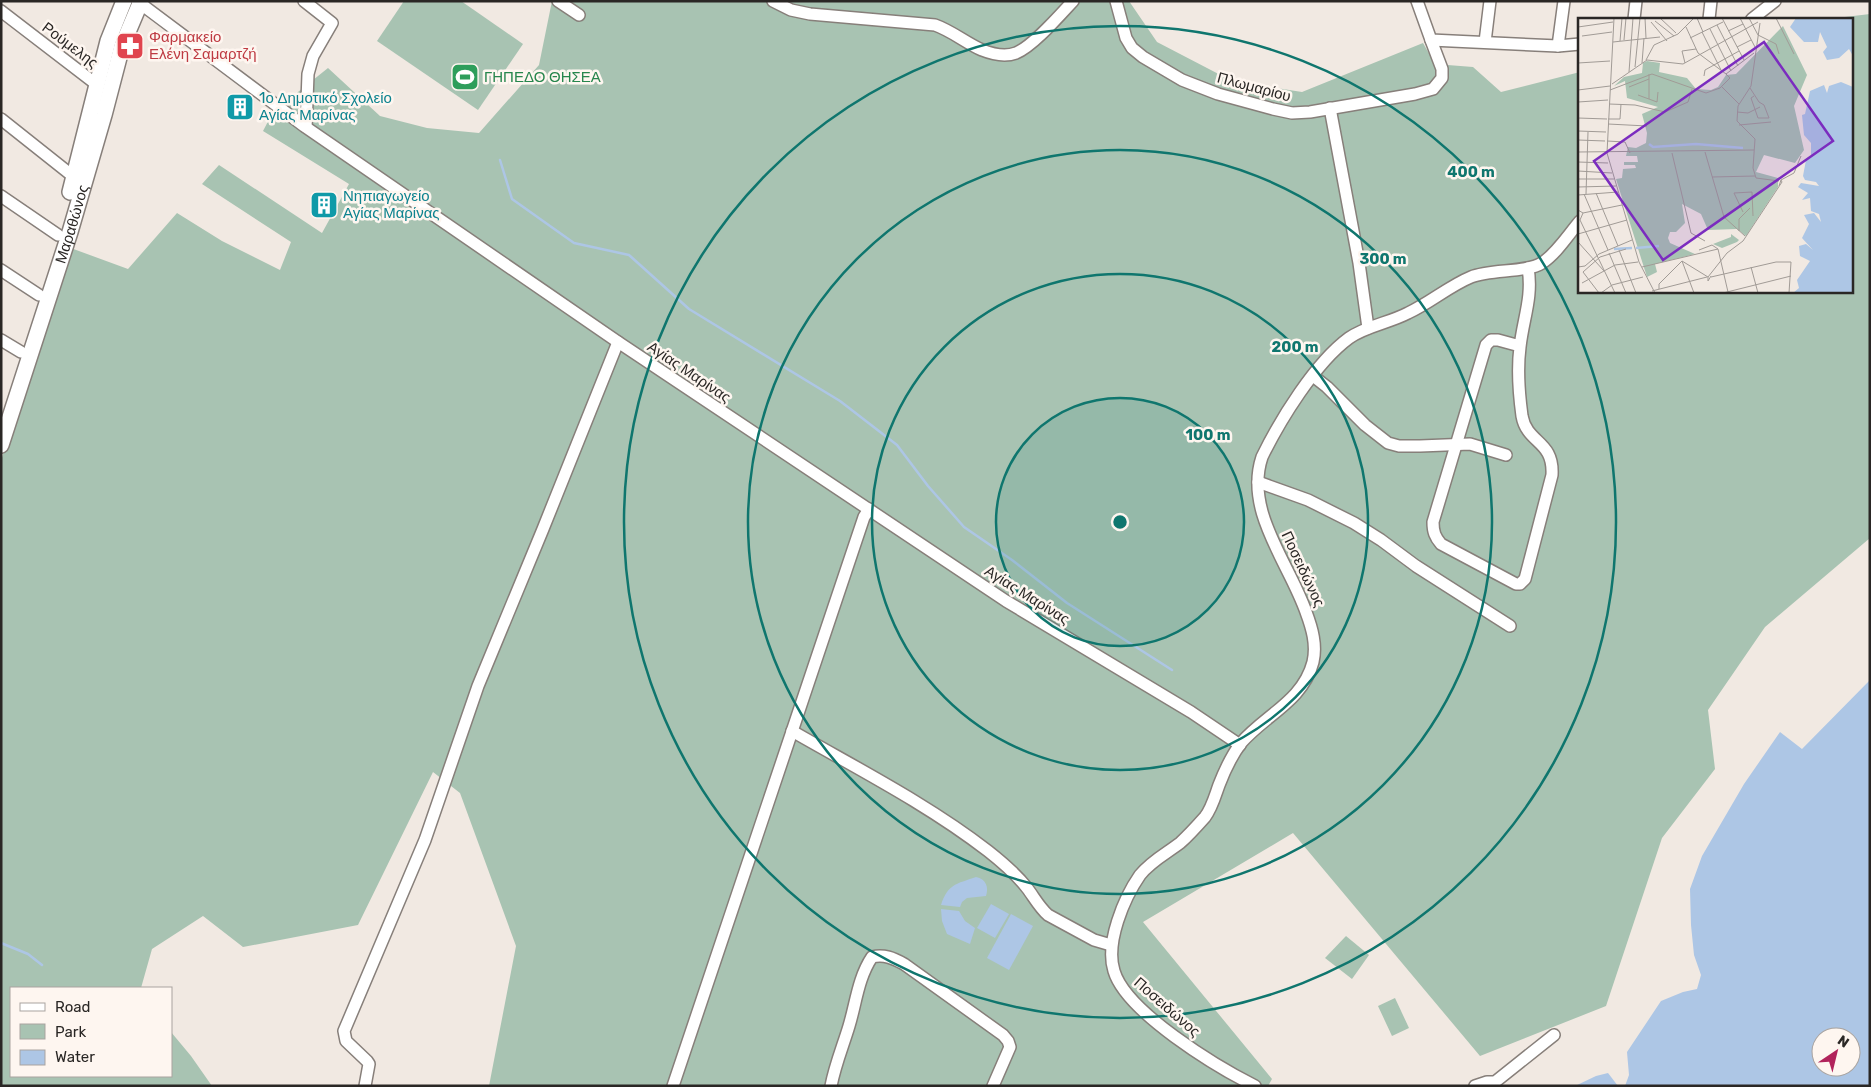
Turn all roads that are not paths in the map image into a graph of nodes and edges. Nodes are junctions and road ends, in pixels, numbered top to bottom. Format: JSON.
{"nodes":[{"id":1,"x":124,"y":1,"type":"edge"},
{"id":2,"x":304,"y":1,"type":"edge"},
{"id":3,"x":558,"y":1,"type":"edge"},
{"id":4,"x":773,"y":1,"type":"edge"},
{"id":5,"x":1073,"y":1,"type":"edge"},
{"id":6,"x":1116,"y":1,"type":"edge"},
{"id":7,"x":1418,"y":1,"type":"edge"},
{"id":8,"x":1490,"y":1,"type":"edge"},
{"id":9,"x":1564,"y":1,"type":"edge"},
{"id":10,"x":1636,"y":1,"type":"edge"},
{"id":11,"x":1711,"y":1,"type":"edge"},
{"id":12,"x":1775,"y":1,"type":"edge"},
{"id":13,"x":139,"y":2,"type":"edge"},
{"id":14,"x":1,"y":11,"type":"edge"},
{"id":15,"x":579,"y":15,"type":"dead end"},
{"id":16,"x":1634,"y":18,"type":"edge"},
{"id":17,"x":1709,"y":18,"type":"edge"},
{"id":18,"x":1753,"y":18,"type":"edge"},
{"id":19,"x":1431,"y":40,"type":"junction"},
{"id":20,"x":1485,"y":42,"type":"junction"},
{"id":21,"x":1578,"y":44,"type":"edge"},
{"id":22,"x":1558,"y":46,"type":"junction"},
{"id":23,"x":96,"y":84,"type":"junction"},
{"id":24,"x":1330,"y":108,"type":"junction"},
{"id":25,"x":1,"y":119,"type":"edge"},
{"id":26,"x":306,"y":127,"type":"junction"},
{"id":27,"x":74,"y":177,"type":"junction"},
{"id":28,"x":1,"y":196,"type":"edge"},
{"id":29,"x":1578,"y":223,"type":"edge"},
{"id":30,"x":58,"y":236,"type":"junction"},
{"id":31,"x":1528,"y":268,"type":"junction"},
{"id":32,"x":1,"y":270,"type":"edge"},
{"id":33,"x":39,"y":295,"type":"junction"},
{"id":34,"x":1368,"y":328,"type":"junction"},
{"id":35,"x":1,"y":340,"type":"edge"},
{"id":36,"x":618,"y":342,"type":"junction"},
{"id":37,"x":1520,"y":346,"type":"junction"},
{"id":38,"x":20,"y":352,"type":"junction"},
{"id":39,"x":1313,"y":376,"type":"junction"},
{"id":40,"x":1,"y":411,"type":"edge"},
{"id":41,"x":1458,"y":443,"type":"junction"},
{"id":42,"x":1,"y":445,"type":"edge"},
{"id":43,"x":1506,"y":455,"type":"dead end"},
{"id":44,"x":1258,"y":482,"type":"junction"},
{"id":45,"x":869,"y":510,"type":"junction"},
{"id":46,"x":1510,"y":626,"type":"dead end"},
{"id":47,"x":792,"y":731,"type":"junction"},
{"id":48,"x":1240,"y":745,"type":"junction"},
{"id":49,"x":1111,"y":944,"type":"junction"},
{"id":50,"x":1554,"y":1035,"type":"dead end"},
{"id":51,"x":365,"y":1086,"type":"edge"},
{"id":52,"x":673,"y":1086,"type":"edge"},
{"id":53,"x":831,"y":1086,"type":"edge"},
{"id":54,"x":993,"y":1086,"type":"edge"},
{"id":55,"x":1255,"y":1086,"type":"edge"},
{"id":56,"x":1475,"y":1086,"type":"edge"}],
"edges":[{"from":1,"to":23,"type":"main road","name":"Μαραθώνος"},
{"from":2,"to":26,"type":"street"},
{"from":3,"to":15,"type":"street"},
{"from":4,"to":5,"type":"street"},
{"from":6,"to":24,"type":"street","name":"Πλωμαρίου"},
{"from":7,"to":19,"type":"street","name":"Πλωμαρίου"},
{"from":8,"to":20,"type":"street"},
{"from":9,"to":22,"type":"street"},
{"from":10,"to":16,"type":"street"},
{"from":11,"to":17,"type":"street"},
{"from":12,"to":18,"type":"street"},
{"from":13,"to":26,"type":"street","name":"Αγίας Μαρίνας"},
{"from":13,"to":42,"type":"main road","name":"Μαραθώνος"},
{"from":14,"to":23,"type":"street","name":"Ρούμελης"},
{"from":19,"to":20,"type":"street"},
{"from":19,"to":24,"type":"street","name":"Πλωμαρίου"},
{"from":20,"to":22,"type":"street"},
{"from":21,"to":22,"type":"street"},
{"from":23,"to":27,"type":"main road","name":"Μαραθώνος"},
{"from":24,"to":34,"type":"street"},
{"from":25,"to":27,"type":"street"},
{"from":26,"to":36,"type":"street","name":"Αγίας Μαρίνας"},
{"from":27,"to":30,"type":"main road","name":"Μαραθώνος"},
{"from":28,"to":30,"type":"street"},
{"from":29,"to":31,"type":"street","name":"Ποσειδώνος"},
{"from":30,"to":33,"type":"main road","name":"Μαραθώνος"},
{"from":31,"to":34,"type":"street","name":"Ποσειδώνος"},
{"from":31,"to":37,"type":"street"},
{"from":32,"to":33,"type":"street"},
{"from":33,"to":38,"type":"main road","name":"Μαραθώνος"},
{"from":34,"to":39,"type":"street","name":"Ποσειδώνος"},
{"from":35,"to":38,"type":"street"},
{"from":36,"to":45,"type":"street","name":"Αγίας Μαρίνας"},
{"from":36,"to":51,"type":"street"},
{"from":37,"to":41,"type":"street"},
{"from":37,"to":41,"type":"street"},
{"from":38,"to":40,"type":"main road","name":"Μαραθώνος"},
{"from":39,"to":41,"type":"street"},
{"from":39,"to":44,"type":"street","name":"Ποσειδώνος"},
{"from":41,"to":43,"type":"street"},
{"from":44,"to":46,"type":"street"},
{"from":44,"to":48,"type":"street","name":"Ποσειδώνος"},
{"from":45,"to":47,"type":"street"},
{"from":45,"to":48,"type":"street","name":"Αγίας Μαρίνας"},
{"from":47,"to":49,"type":"street"},
{"from":47,"to":52,"type":"street"},
{"from":48,"to":49,"type":"street","name":"Ποσειδώνος"},
{"from":49,"to":55,"type":"street","name":"Ποσειδώνος"},
{"from":50,"to":56,"type":"street"},
{"from":53,"to":54,"type":"street"}]}
